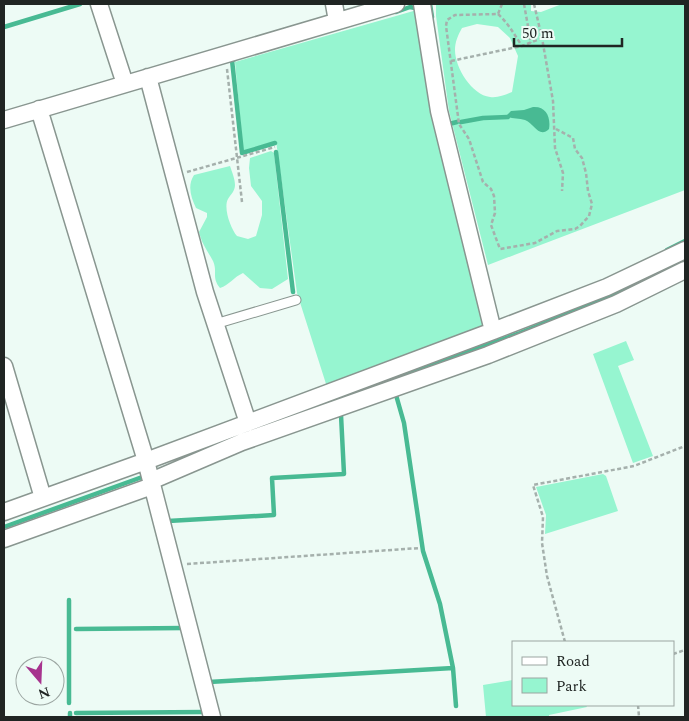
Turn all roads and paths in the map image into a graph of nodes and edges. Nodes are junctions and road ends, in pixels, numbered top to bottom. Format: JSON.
{"nodes":[{"id":1,"x":99,"y":4,"type":"edge"},
{"id":2,"x":334,"y":4,"type":"edge"},
{"id":3,"x":396,"y":4,"type":"edge"},
{"id":4,"x":422,"y":4,"type":"edge"},
{"id":5,"x":502,"y":4,"type":"edge"},
{"id":6,"x":524,"y":4,"type":"edge"},
{"id":7,"x":534,"y":4,"type":"edge"},
{"id":8,"x":498,"y":14,"type":"junction"},
{"id":9,"x":338,"y":21,"type":"junction"},
{"id":10,"x":542,"y":38,"type":"junction"},
{"id":11,"x":531,"y":43,"type":"junction"},
{"id":12,"x":522,"y":46,"type":"junction"},
{"id":13,"x":225,"y":54,"type":"junction"},
{"id":14,"x":451,"y":61,"type":"junction"},
{"id":15,"x":148,"y":77,"type":"junction"},
{"id":16,"x":125,"y":84,"type":"junction"},
{"id":17,"x":39,"y":109,"type":"junction"},
{"id":18,"x":4,"y":120,"type":"edge"},
{"id":19,"x":556,"y":129,"type":"junction"},
{"id":20,"x":275,"y":147,"type":"dead end"},
{"id":21,"x":237,"y":158,"type":"junction"},
{"id":22,"x":174,"y":176,"type":"junction"},
{"id":23,"x":562,"y":191,"type":"dead end"},
{"id":24,"x":242,"y":202,"type":"dead end"},
{"id":25,"x":685,"y":250,"type":"edge"},
{"id":26,"x":685,"y":270,"type":"edge"},
{"id":27,"x":296,"y":300,"type":"dead end"},
{"id":28,"x":216,"y":324,"type":"junction"},
{"id":29,"x":493,"y":331,"type":"junction"},
{"id":30,"x":4,"y":366,"type":"edge"},
{"id":31,"x":248,"y":423,"type":"junction"},
{"id":32,"x":685,"y":446,"type":"edge"},
{"id":33,"x":146,"y":461,"type":"junction"},
{"id":34,"x":152,"y":483,"type":"junction"},
{"id":35,"x":43,"y":498,"type":"junction"},
{"id":36,"x":4,"y":512,"type":"edge"},
{"id":37,"x":4,"y":539,"type":"edge"},
{"id":38,"x":420,"y":548,"type":"dead end"},
{"id":39,"x":172,"y":564,"type":"junction"},
{"id":40,"x":565,"y":641,"type":"edge"},
{"id":41,"x":212,"y":717,"type":"edge"}],
"edges":[{"from":1,"to":16,"type":"street"},
{"from":2,"to":9,"type":"street"},
{"from":3,"to":9,"type":"street"},
{"from":4,"to":29,"type":"street"},
{"from":5,"to":8,"type":"path"},
{"from":6,"to":11,"type":"path"},
{"from":7,"to":10,"type":"path"},
{"from":8,"to":12,"type":"path"},
{"from":8,"to":14,"type":"path"},
{"from":9,"to":13,"type":"street"},
{"from":10,"to":11,"type":"path"},
{"from":10,"to":19,"type":"path"},
{"from":11,"to":12,"type":"path"},
{"from":12,"to":14,"type":"path"},
{"from":13,"to":15,"type":"street"},
{"from":13,"to":21,"type":"path"},
{"from":14,"to":19,"type":"path"},
{"from":15,"to":16,"type":"street"},
{"from":15,"to":22,"type":"street"},
{"from":16,"to":17,"type":"street"},
{"from":17,"to":18,"type":"street"},
{"from":17,"to":33,"type":"street"},
{"from":19,"to":23,"type":"path"},
{"from":20,"to":21,"type":"path"},
{"from":21,"to":22,"type":"path"},
{"from":21,"to":24,"type":"path"},
{"from":22,"to":28,"type":"street"},
{"from":25,"to":29,"type":"street"},
{"from":26,"to":34,"type":"street"},
{"from":27,"to":28,"type":"lane"},
{"from":28,"to":31,"type":"street"},
{"from":29,"to":31,"type":"street"},
{"from":30,"to":35,"type":"street"},
{"from":31,"to":33,"type":"street"},
{"from":32,"to":40,"type":"path"},
{"from":33,"to":34,"type":"street"},
{"from":33,"to":35,"type":"street"},
{"from":34,"to":37,"type":"street"},
{"from":34,"to":39,"type":"street"},
{"from":35,"to":36,"type":"street"},
{"from":38,"to":39,"type":"path"},
{"from":39,"to":41,"type":"street"}]}
